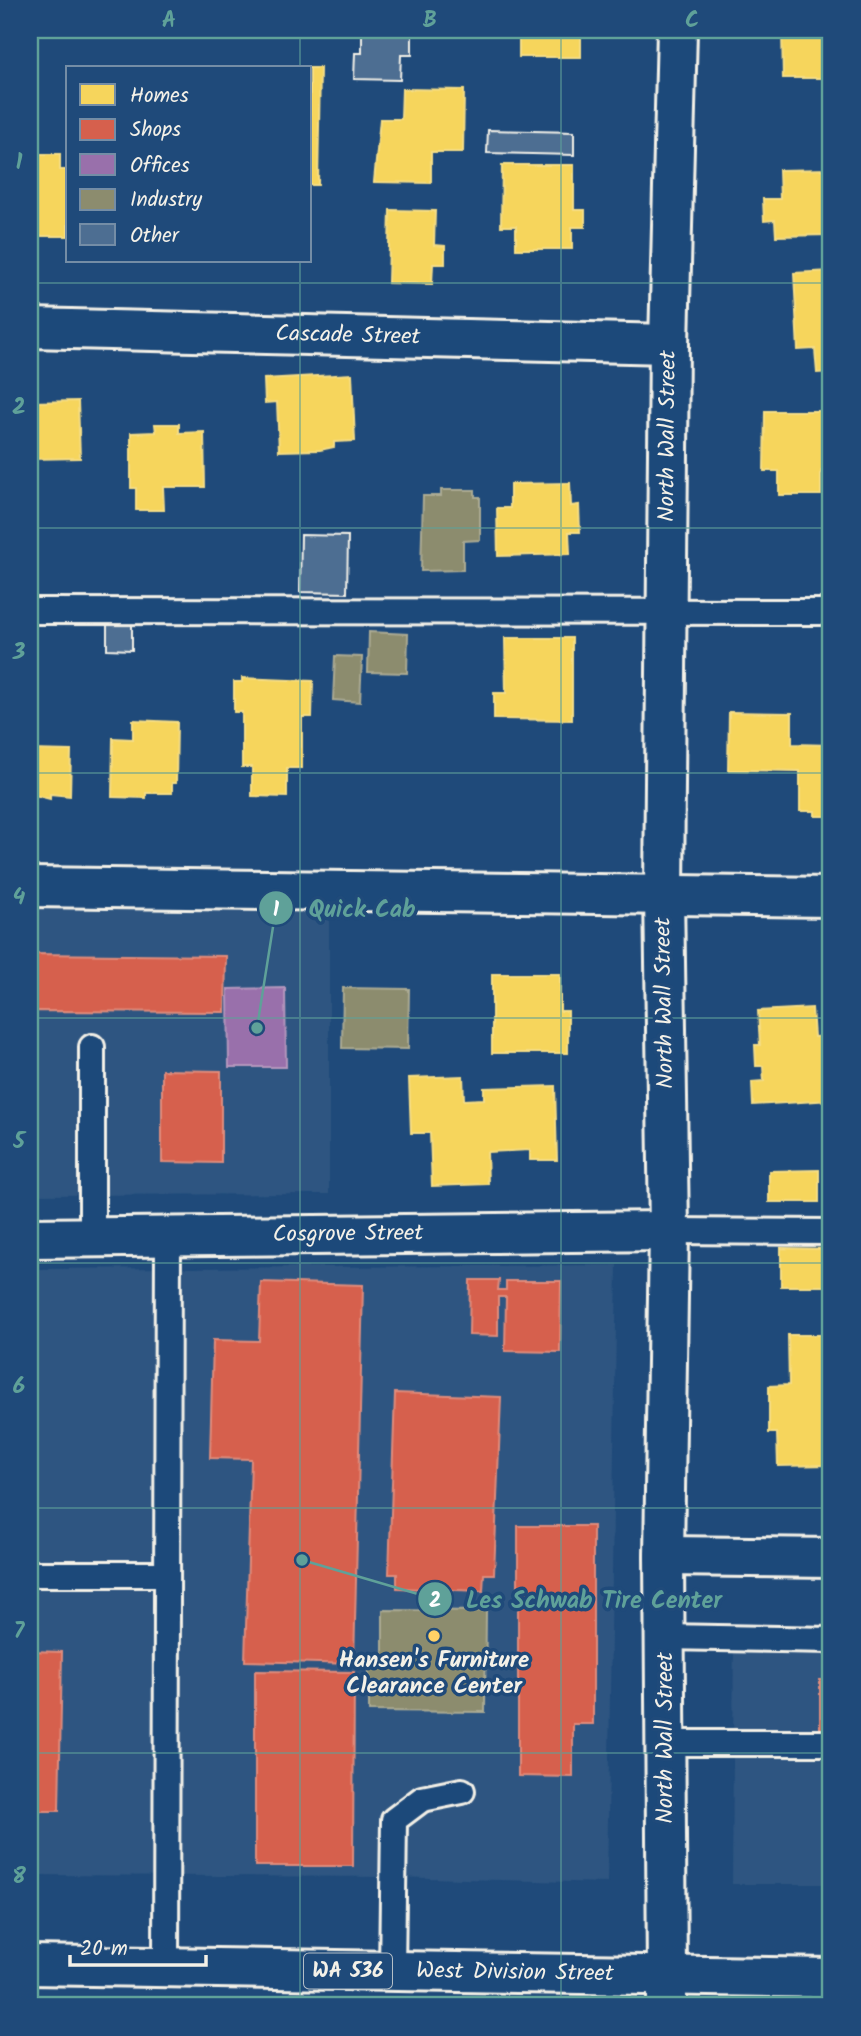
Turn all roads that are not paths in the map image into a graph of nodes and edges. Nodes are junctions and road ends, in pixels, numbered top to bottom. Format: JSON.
{"nodes":[{"id":1,"x":677,"y":30,"type":"edge"},
{"id":2,"x":30,"y":328,"type":"edge"},
{"id":3,"x":668,"y":344,"type":"junction"},
{"id":4,"x":30,"y":611,"type":"edge"},
{"id":5,"x":666,"y":611,"type":"junction"},
{"id":6,"x":831,"y":612,"type":"edge"},
{"id":7,"x":30,"y":887,"type":"edge"},
{"id":8,"x":664,"y":894,"type":"junction"},
{"id":9,"x":831,"y":897,"type":"edge"},
{"id":10,"x":92,"y":1047,"type":"dead end"},
{"id":11,"x":668,"y":1231,"type":"junction"},
{"id":12,"x":831,"y":1232,"type":"edge"},
{"id":13,"x":92,"y":1237,"type":"junction"},
{"id":14,"x":168,"y":1237,"type":"junction"},
{"id":15,"x":30,"y":1238,"type":"edge"},
{"id":16,"x":664,"y":1556,"type":"junction"},
{"id":17,"x":831,"y":1558,"type":"edge"},
{"id":18,"x":30,"y":1574,"type":"edge"},
{"id":19,"x":167,"y":1574,"type":"junction"},
{"id":20,"x":665,"y":1637,"type":"junction"},
{"id":21,"x":831,"y":1640,"type":"edge"},
{"id":22,"x":666,"y":1744,"type":"junction"},
{"id":23,"x":831,"y":1744,"type":"edge"},
{"id":24,"x":462,"y":1791,"type":"dead end"},
{"id":25,"x":30,"y":1965,"type":"edge"},
{"id":26,"x":166,"y":1968,"type":"junction"},
{"id":27,"x":392,"y":1972,"type":"junction"},
{"id":28,"x":831,"y":1978,"type":"edge"},
{"id":29,"x":667,"y":1991,"type":"edge"}],
"edges":[{"from":1,"to":3,"type":"street","name":"North Wall Street"},
{"from":2,"to":3,"type":"street","name":"Cascade Street"},
{"from":3,"to":5,"type":"street","name":"North Wall Street"},
{"from":4,"to":5,"type":"lane"},
{"from":5,"to":6,"type":"lane"},
{"from":5,"to":8,"type":"street","name":"North Wall Street"},
{"from":7,"to":8,"type":"street"},
{"from":8,"to":9,"type":"street"},
{"from":8,"to":11,"type":"street","name":"North Wall Street"},
{"from":10,"to":13,"type":"lane"},
{"from":11,"to":12,"type":"lane"},
{"from":11,"to":14,"type":"street","name":"Cosgrove Street"},
{"from":11,"to":16,"type":"street","name":"North Wall Street"},
{"from":13,"to":14,"type":"street","name":"Cosgrove Street"},
{"from":13,"to":15,"type":"street","name":"Cosgrove Street"},
{"from":14,"to":19,"type":"lane"},
{"from":16,"to":17,"type":"street"},
{"from":16,"to":20,"type":"street","name":"North Wall Street"},
{"from":18,"to":19,"type":"lane"},
{"from":19,"to":26,"type":"lane"},
{"from":20,"to":21,"type":"lane"},
{"from":20,"to":22,"type":"street","name":"North Wall Street"},
{"from":22,"to":23,"type":"lane"},
{"from":22,"to":29,"type":"street","name":"North Wall Street"},
{"from":24,"to":27,"type":"lane"},
{"from":25,"to":26,"type":"street","name":"West Division Street","number":"WA 536"},
{"from":26,"to":27,"type":"street","name":"West Division Street","number":"WA 536"},
{"from":27,"to":29,"type":"street","name":"West Division Street","number":"WA 536"},
{"from":28,"to":29,"type":"street","name":"West Division Street","number":"WA 536"}]}
